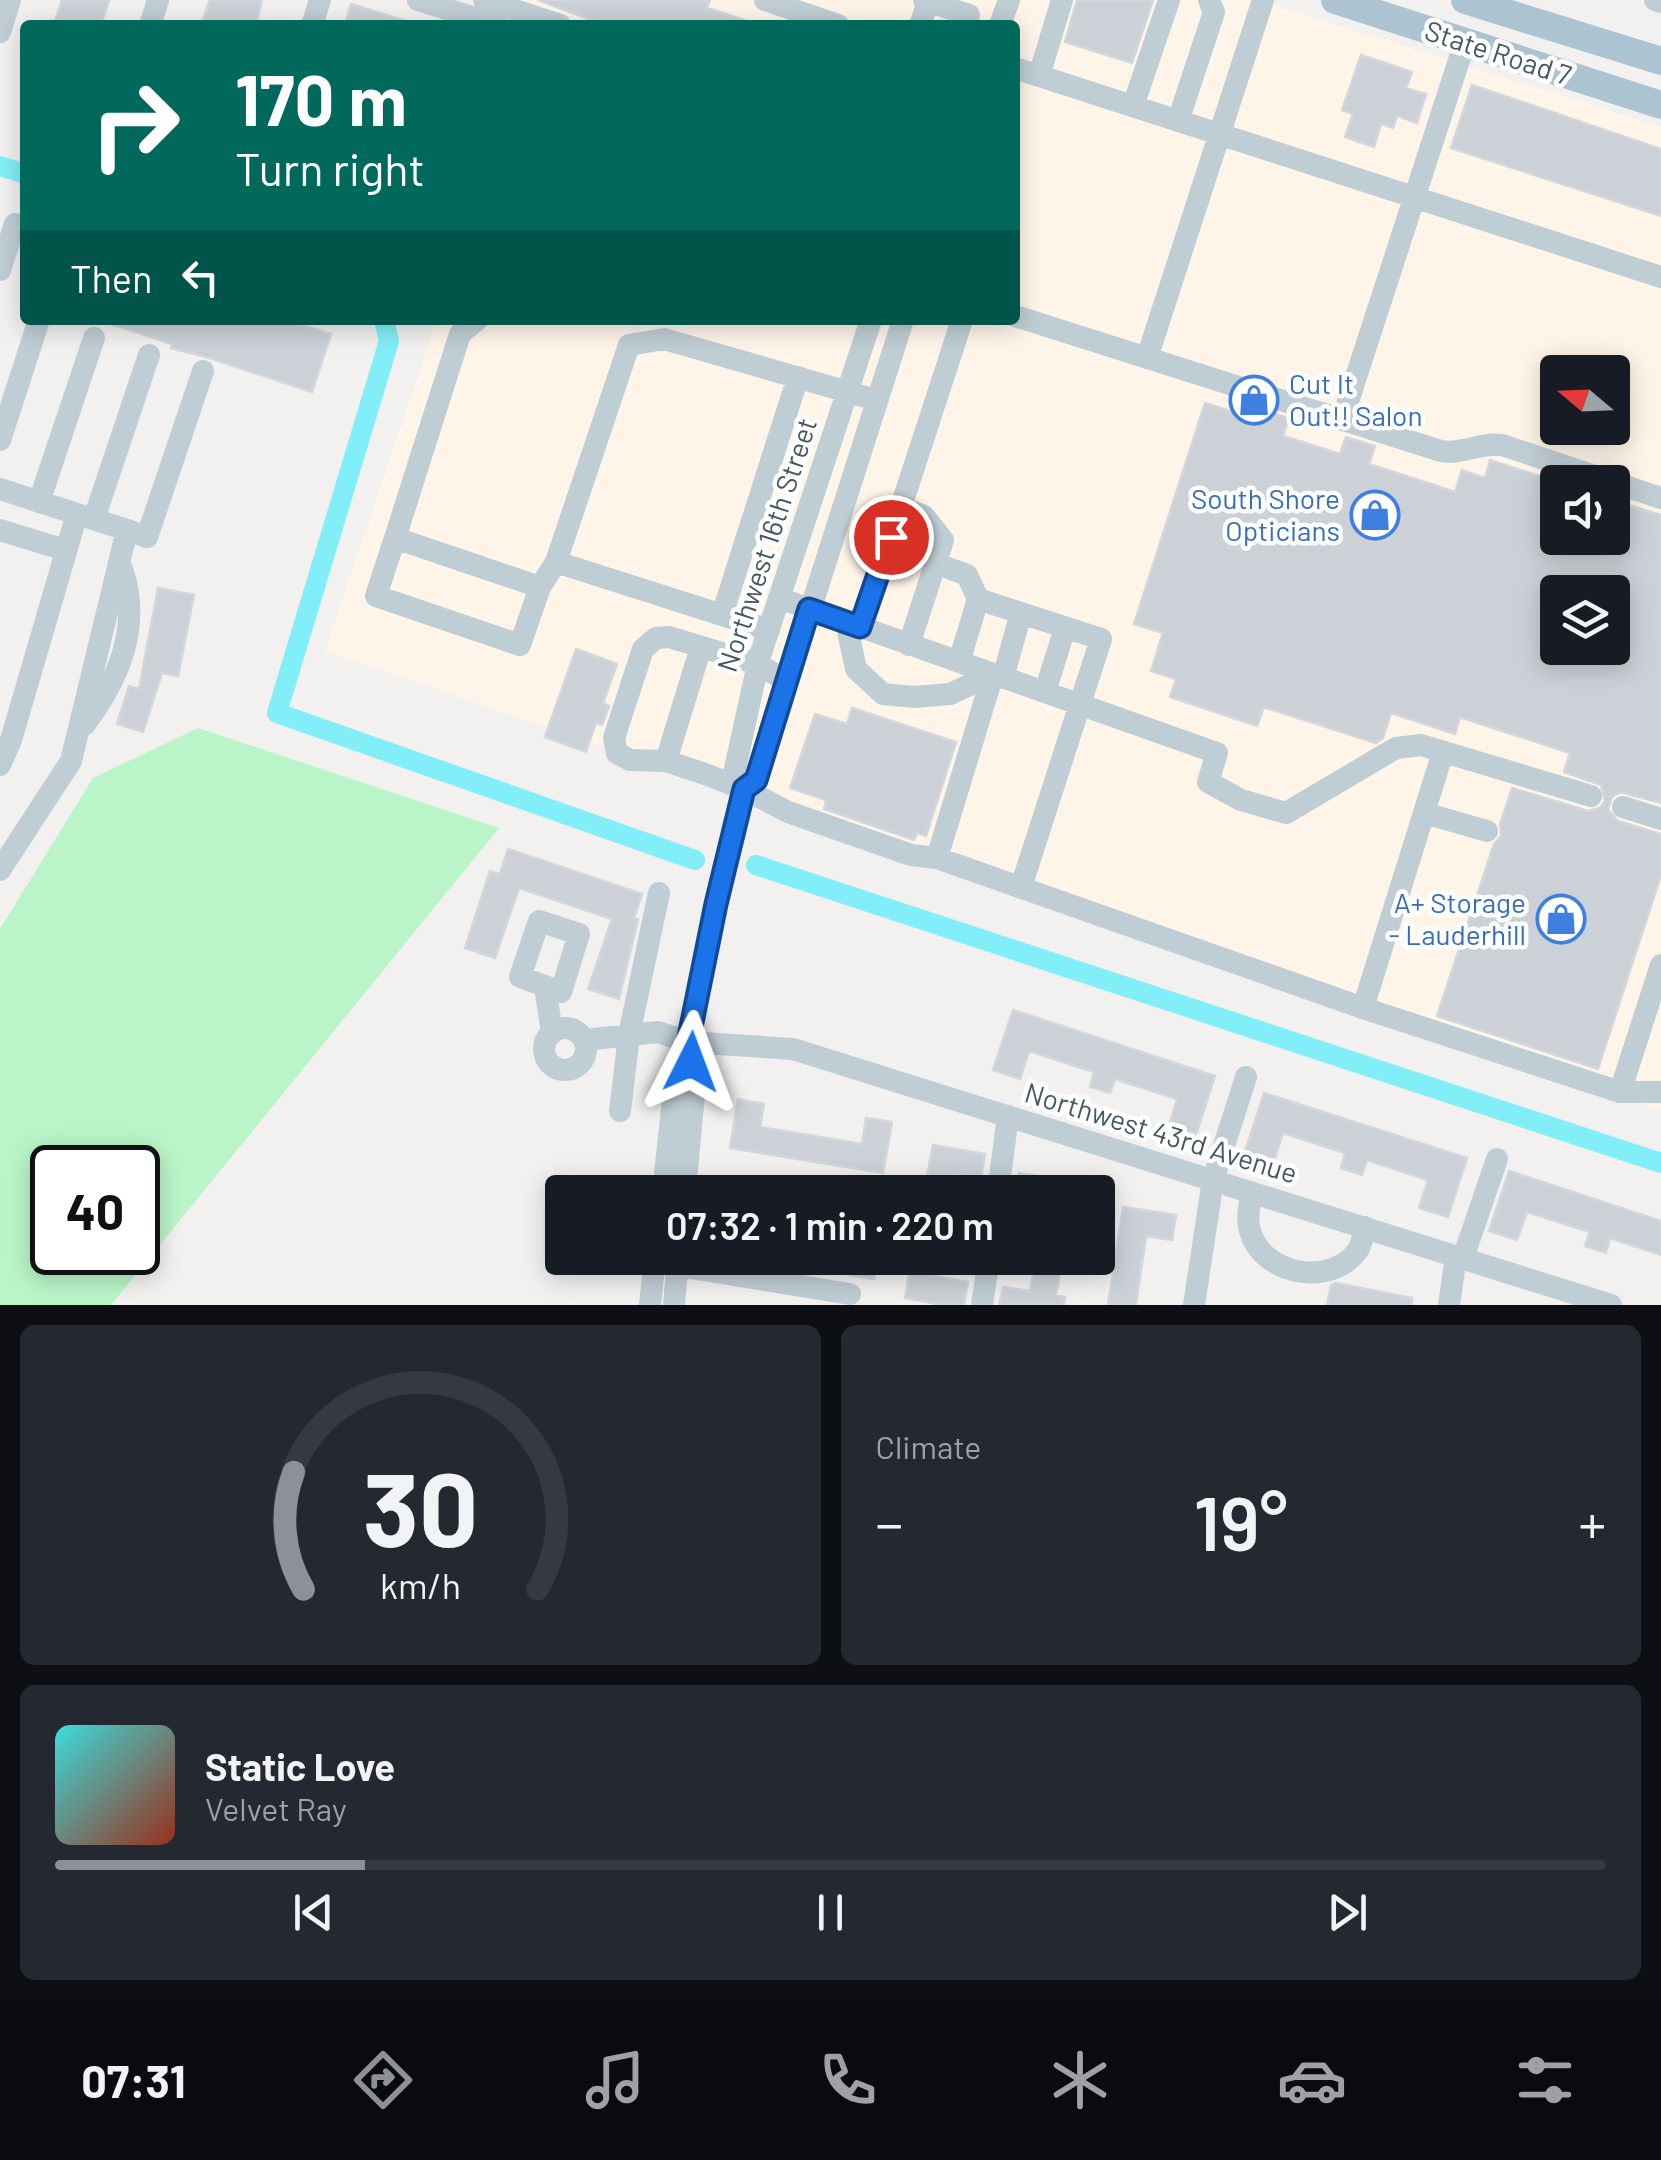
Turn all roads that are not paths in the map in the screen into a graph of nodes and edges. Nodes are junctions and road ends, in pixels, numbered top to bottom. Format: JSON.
{"nodes":[{"id":1,"x":10,"y":0,"type":"edge"},
{"id":2,"x":418,"y":0,"type":"edge"},
{"id":3,"x":484,"y":0,"type":"edge"},
{"id":4,"x":765,"y":0,"type":"edge"},
{"id":5,"x":927,"y":0,"type":"edge"},
{"id":6,"x":1062,"y":0,"type":"edge"},
{"id":7,"x":1168,"y":0,"type":"edge"},
{"id":8,"x":1209,"y":0,"type":"edge"},
{"id":9,"x":1264,"y":0,"type":"edge"},
{"id":10,"x":1335,"y":0,"type":"edge"},
{"id":11,"x":1464,"y":0,"type":"edge"},
{"id":12,"x":969,"y":13,"type":"edge"},
{"id":13,"x":440,"y":16,"type":"edge"},
{"id":14,"x":465,"y":20,"type":"edge"},
{"id":15,"x":545,"y":20,"type":"edge"},
{"id":16,"x":823,"y":20,"type":"edge"},
{"id":17,"x":0,"y":32,"type":"edge"},
{"id":18,"x":1465,"y":42,"type":"junction"},
{"id":19,"x":1661,"y":61,"type":"edge"},
{"id":20,"x":1020,"y":70,"type":"edge"},
{"id":21,"x":1039,"y":76,"type":"junction"},
{"id":22,"x":1661,"y":105,"type":"edge"},
{"id":23,"x":1132,"y":106,"type":"junction"},
{"id":24,"x":1178,"y":121,"type":"junction"},
{"id":25,"x":1220,"y":134,"type":"junction"},
{"id":26,"x":1414,"y":197,"type":"junction"},
{"id":27,"x":15,"y":224,"type":"dead end"},
{"id":28,"x":0,"y":270,"type":"edge"},
{"id":29,"x":1661,"y":277,"type":"edge"},
{"id":30,"x":1020,"y":318,"type":"edge"},
{"id":31,"x":37,"y":325,"type":"edge"},
{"id":32,"x":471,"y":325,"type":"edge"},
{"id":33,"x":869,"y":325,"type":"edge"},
{"id":34,"x":900,"y":325,"type":"edge"},
{"id":35,"x":960,"y":325,"type":"edge"},
{"id":36,"x":94,"y":338,"type":"dead end"},
{"id":37,"x":149,"y":355,"type":"dead end"},
{"id":38,"x":1147,"y":358,"type":"junction"},
{"id":39,"x":203,"y":371,"type":"dead end"},
{"id":40,"x":798,"y":377,"type":"junction"},
{"id":41,"x":848,"y":392,"type":"junction"},
{"id":42,"x":876,"y":400,"type":"junction"},
{"id":43,"x":1342,"y":420,"type":"junction"},
{"id":44,"x":0,"y":440,"type":"edge"},
{"id":45,"x":0,"y":489,"type":"edge"},
{"id":46,"x":1661,"y":498,"type":"edge"},
{"id":47,"x":39,"y":502,"type":"junction"},
{"id":48,"x":901,"y":507,"type":"junction"},
{"id":49,"x":85,"y":517,"type":"junction"},
{"id":50,"x":0,"y":530,"type":"edge"},
{"id":51,"x":127,"y":530,"type":"junction"},
{"id":52,"x":395,"y":538,"type":"junction"},
{"id":53,"x":65,"y":550,"type":"junction"},
{"id":54,"x":556,"y":562,"type":"junction"},
{"id":55,"x":935,"y":563,"type":"junction"},
{"id":56,"x":540,"y":587,"type":"junction"},
{"id":57,"x":779,"y":598,"type":"junction"},
{"id":58,"x":978,"y":599,"type":"junction"},
{"id":59,"x":809,"y":609,"type":"junction"},
{"id":60,"x":1021,"y":613,"type":"junction"},
{"id":61,"x":722,"y":615,"type":"junction"},
{"id":62,"x":853,"y":625,"type":"junction"},
{"id":63,"x":1065,"y":628,"type":"junction"},
{"id":64,"x":768,"y":630,"type":"junction"},
{"id":65,"x":910,"y":644,"type":"junction"},
{"id":66,"x":700,"y":647,"type":"junction"},
{"id":67,"x":958,"y":662,"type":"junction"},
{"id":68,"x":758,"y":664,"type":"junction"},
{"id":69,"x":998,"y":676,"type":"junction"},
{"id":70,"x":786,"y":680,"type":"junction"},
{"id":71,"x":1045,"y":692,"type":"junction"},
{"id":72,"x":1081,"y":705,"type":"junction"},
{"id":73,"x":1443,"y":752,"type":"junction"},
{"id":74,"x":666,"y":762,"type":"junction"},
{"id":75,"x":0,"y":765,"type":"edge"},
{"id":76,"x":744,"y":789,"type":"junction"},
{"id":77,"x":1591,"y":796,"type":"dead end"},
{"id":78,"x":1623,"y":806,"type":"dead end"},
{"id":79,"x":1424,"y":813,"type":"junction"},
{"id":80,"x":1661,"y":818,"type":"edge"},
{"id":81,"x":1487,"y":831,"type":"dead end"},
{"id":82,"x":937,"y":858,"type":"junction"},
{"id":83,"x":0,"y":870,"type":"edge"},
{"id":84,"x":1021,"y":887,"type":"junction"},
{"id":85,"x":659,"y":893,"type":"dead end"},
{"id":86,"x":1661,"y":965,"type":"edge"},
{"id":87,"x":545,"y":986,"type":"dead end"},
{"id":88,"x":1364,"y":1008,"type":"junction"},
{"id":89,"x":552,"y":1032,"type":"junction"},
{"id":90,"x":678,"y":1040,"type":"junction"},
{"id":91,"x":628,"y":1042,"type":"junction"},
{"id":92,"x":586,"y":1048,"type":"junction"},
{"id":93,"x":1246,"y":1077,"type":"dead end"},
{"id":94,"x":1620,"y":1092,"type":"junction"},
{"id":95,"x":1661,"y":1092,"type":"edge"},
{"id":96,"x":620,"y":1111,"type":"dead end"},
{"id":97,"x":1008,"y":1116,"type":"junction"},
{"id":98,"x":1498,"y":1158,"type":"dead end"},
{"id":99,"x":665,"y":1175,"type":"edge"},
{"id":100,"x":687,"y":1175,"type":"edge"},
{"id":101,"x":1000,"y":1175,"type":"edge"},
{"id":102,"x":1212,"y":1180,"type":"junction"},
{"id":103,"x":1251,"y":1192,"type":"junction"},
{"id":104,"x":1365,"y":1228,"type":"junction"},
{"id":105,"x":1460,"y":1257,"type":"junction"},
{"id":106,"x":661,"y":1275,"type":"edge"},
{"id":107,"x":669,"y":1275,"type":"edge"},
{"id":108,"x":744,"y":1275,"type":"edge"},
{"id":109,"x":986,"y":1275,"type":"edge"},
{"id":110,"x":850,"y":1294,"type":"dead end"},
{"id":111,"x":650,"y":1305,"type":"edge"},
{"id":112,"x":674,"y":1305,"type":"edge"},
{"id":113,"x":982,"y":1305,"type":"edge"},
{"id":114,"x":1194,"y":1305,"type":"edge"},
{"id":115,"x":1449,"y":1305,"type":"edge"},
{"id":116,"x":1612,"y":1305,"type":"edge"}],
"edges":[{"from":1,"to":17,"type":"street"},
{"from":2,"to":13,"type":"street"},
{"from":3,"to":15,"type":"street"},
{"from":4,"to":16,"type":"street"},
{"from":5,"to":12,"type":"street"},
{"from":6,"to":21,"type":"street"},
{"from":7,"to":23,"type":"street"},
{"from":8,"to":24,"type":"street"},
{"from":9,"to":25,"type":"street"},
{"from":10,"to":18,"type":"main road","name":"State Road 7"},
{"from":11,"to":19,"type":"main road","name":"State Road 7"},
{"from":13,"to":14,"type":"street"},
{"from":18,"to":22,"type":"main road","name":"State Road 7"},
{"from":18,"to":26,"type":"street"},
{"from":20,"to":21,"type":"street"},
{"from":21,"to":23,"type":"street"},
{"from":23,"to":24,"type":"street"},
{"from":24,"to":25,"type":"street"},
{"from":25,"to":26,"type":"street"},
{"from":25,"to":38,"type":"street"},
{"from":26,"to":29,"type":"street"},
{"from":26,"to":43,"type":"street"},
{"from":27,"to":28,"type":"street"},
{"from":30,"to":38,"type":"street"},
{"from":31,"to":44,"type":"street"},
{"from":32,"to":52,"type":"street"},
{"from":33,"to":41,"type":"street","name":"Northwest 16th Street"},
{"from":34,"to":42,"type":"street","name":"Northwest 16th Street"},
{"from":35,"to":48,"type":"street"},
{"from":36,"to":47,"type":"street"},
{"from":37,"to":49,"type":"street"},
{"from":38,"to":43,"type":"street"},
{"from":39,"to":51,"type":"street"},
{"from":40,"to":41,"type":"street"},
{"from":40,"to":54,"type":"street"},
{"from":40,"to":61,"type":"street"},
{"from":41,"to":42,"type":"street"},
{"from":41,"to":57,"type":"street","name":"Northwest 16th Street"},
{"from":42,"to":59,"type":"street","name":"Northwest 16th Street"},
{"from":43,"to":46,"type":"street"},
{"from":45,"to":47,"type":"street"},
{"from":47,"to":49,"type":"street"},
{"from":48,"to":55,"type":"street"},
{"from":48,"to":62,"type":"street"},
{"from":49,"to":51,"type":"street"},
{"from":49,"to":53,"type":"street"},
{"from":50,"to":53,"type":"street"},
{"from":51,"to":83,"type":"street"},
{"from":52,"to":56,"type":"street"},
{"from":52,"to":56,"type":"street"},
{"from":53,"to":75,"type":"street"},
{"from":54,"to":56,"type":"street"},
{"from":54,"to":61,"type":"street"},
{"from":55,"to":58,"type":"street"},
{"from":55,"to":65,"type":"street"},
{"from":57,"to":59,"type":"street"},
{"from":57,"to":64,"type":"street","name":"Northwest 16th Street"},
{"from":58,"to":60,"type":"street"},
{"from":58,"to":67,"type":"street"},
{"from":59,"to":62,"type":"street"},
{"from":59,"to":70,"type":"street","name":"Northwest 16th Street"},
{"from":60,"to":63,"type":"street"},
{"from":60,"to":69,"type":"street"},
{"from":61,"to":64,"type":"street"},
{"from":62,"to":65,"type":"street"},
{"from":62,"to":69,"type":"street"},
{"from":63,"to":71,"type":"street"},
{"from":63,"to":72,"type":"street"},
{"from":64,"to":68,"type":"street","name":"Northwest 16th Street"},
{"from":65,"to":67,"type":"street"},
{"from":66,"to":68,"type":"street"},
{"from":66,"to":74,"type":"street"},
{"from":66,"to":74,"type":"street"},
{"from":67,"to":69,"type":"street"},
{"from":68,"to":70,"type":"street"},
{"from":68,"to":76,"type":"street","name":"Northwest 16th Street"},
{"from":69,"to":71,"type":"street"},
{"from":69,"to":82,"type":"street"},
{"from":70,"to":76,"type":"street","name":"Northwest 16th Street"},
{"from":71,"to":72,"type":"street"},
{"from":72,"to":73,"type":"street"},
{"from":72,"to":84,"type":"street"},
{"from":73,"to":77,"type":"street"},
{"from":73,"to":79,"type":"street"},
{"from":74,"to":76,"type":"street"},
{"from":76,"to":82,"type":"street"},
{"from":76,"to":90,"type":"street","name":"Northwest 16th Street"},
{"from":78,"to":80,"type":"street"},
{"from":79,"to":81,"type":"street"},
{"from":79,"to":88,"type":"street"},
{"from":82,"to":84,"type":"street"},
{"from":84,"to":88,"type":"street"},
{"from":85,"to":91,"type":"street"},
{"from":86,"to":94,"type":"street"},
{"from":87,"to":89,"type":"street"},
{"from":88,"to":94,"type":"street"},
{"from":89,"to":92,"type":"street"},
{"from":89,"to":92,"type":"street"},
{"from":90,"to":91,"type":"street"},
{"from":90,"to":97,"type":"street","name":"Northwest 43rd Avenue"},
{"from":90,"to":99,"type":"street","name":"Northwest 16th Street"},
{"from":90,"to":100,"type":"street","name":"Northwest 16th Street"},
{"from":91,"to":92,"type":"street"},
{"from":91,"to":96,"type":"street"},
{"from":93,"to":102,"type":"street"},
{"from":94,"to":95,"type":"street"},
{"from":97,"to":101,"type":"street"},
{"from":97,"to":102,"type":"street","name":"Northwest 43rd Avenue"},
{"from":98,"to":105,"type":"street"},
{"from":102,"to":103,"type":"street","name":"Northwest 43rd Avenue"},
{"from":102,"to":114,"type":"street"},
{"from":103,"to":104,"type":"street","name":"Northwest 43rd Avenue"},
{"from":103,"to":104,"type":"street"},
{"from":104,"to":105,"type":"street","name":"Northwest 43rd Avenue"},
{"from":105,"to":115,"type":"street"},
{"from":105,"to":116,"type":"street","name":"Northwest 43rd Avenue"},
{"from":106,"to":111,"type":"street"},
{"from":107,"to":112,"type":"street"},
{"from":108,"to":110,"type":"street"},
{"from":109,"to":113,"type":"street"}]}
